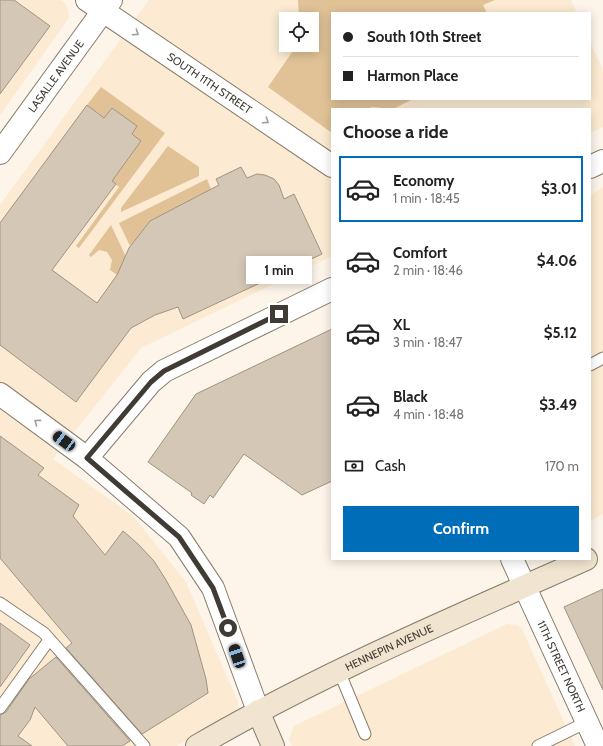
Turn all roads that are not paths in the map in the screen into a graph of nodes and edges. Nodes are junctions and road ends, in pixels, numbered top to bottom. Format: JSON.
{"nodes":[{"id":1,"x":100,"y":4,"type":"edge"},
{"id":2,"x":0,"y":153,"type":"edge"},
{"id":3,"x":603,"y":161,"type":"edge"},
{"id":4,"x":331,"y":165,"type":"edge"},
{"id":5,"x":591,"y":167,"type":"edge"},
{"id":6,"x":331,"y":289,"type":"edge"},
{"id":7,"x":603,"y":358,"type":"edge"},
{"id":8,"x":591,"y":364,"type":"edge"},
{"id":9,"x":0,"y":394,"type":"edge"},
{"id":10,"x":87,"y":458,"type":"junction"},
{"id":11,"x":603,"y":552,"type":"edge"},
{"id":12,"x":591,"y":557,"type":"edge"},
{"id":13,"x":512,"y":560,"type":"edge"},
{"id":14,"x":584,"y":560,"type":"edge"},
{"id":15,"x":525,"y":586,"type":"junction"},
{"id":16,"x":0,"y":603,"type":"edge"},
{"id":17,"x":50,"y":640,"type":"junction"},
{"id":18,"x":340,"y":671,"type":"junction"},
{"id":19,"x":0,"y":708,"type":"edge"},
{"id":20,"x":258,"y":711,"type":"junction"},
{"id":21,"x":595,"y":733,"type":"edge"},
{"id":22,"x":365,"y":734,"type":"dead end"},
{"id":23,"x":144,"y":746,"type":"edge"},
{"id":24,"x":197,"y":746,"type":"edge"},
{"id":25,"x":273,"y":746,"type":"edge"},
{"id":26,"x":538,"y":746,"type":"edge"}],
"edges":[{"from":1,"to":2,"type":"street","name":"LASALLE AVENUE"},
{"from":1,"to":4,"type":"street","name":"SOUTH 11TH STREET","one_way":true},
{"from":3,"to":5,"type":"street"},
{"from":6,"to":10,"type":"street"},
{"from":7,"to":8,"type":"lane"},
{"from":10,"to":9,"type":"street","one_way":true},
{"from":10,"to":20,"type":"street"},
{"from":11,"to":12,"type":"main road"},
{"from":13,"to":15,"type":"street"},
{"from":14,"to":15,"type":"main road","name":"HENNEPIN AVENUE"},
{"from":15,"to":18,"type":"main road","name":"HENNEPIN AVENUE"},
{"from":15,"to":21,"type":"street","name":"11TH STREET NORTH"},
{"from":16,"to":17,"type":"lane"},
{"from":17,"to":19,"type":"lane"},
{"from":17,"to":23,"type":"lane"},
{"from":18,"to":20,"type":"main road","name":"HENNEPIN AVENUE"},
{"from":18,"to":22,"type":"lane"},
{"from":20,"to":24,"type":"main road","name":"HENNEPIN AVENUE"},
{"from":20,"to":25,"type":"main road"},
{"from":21,"to":26,"type":"lane"}]}
